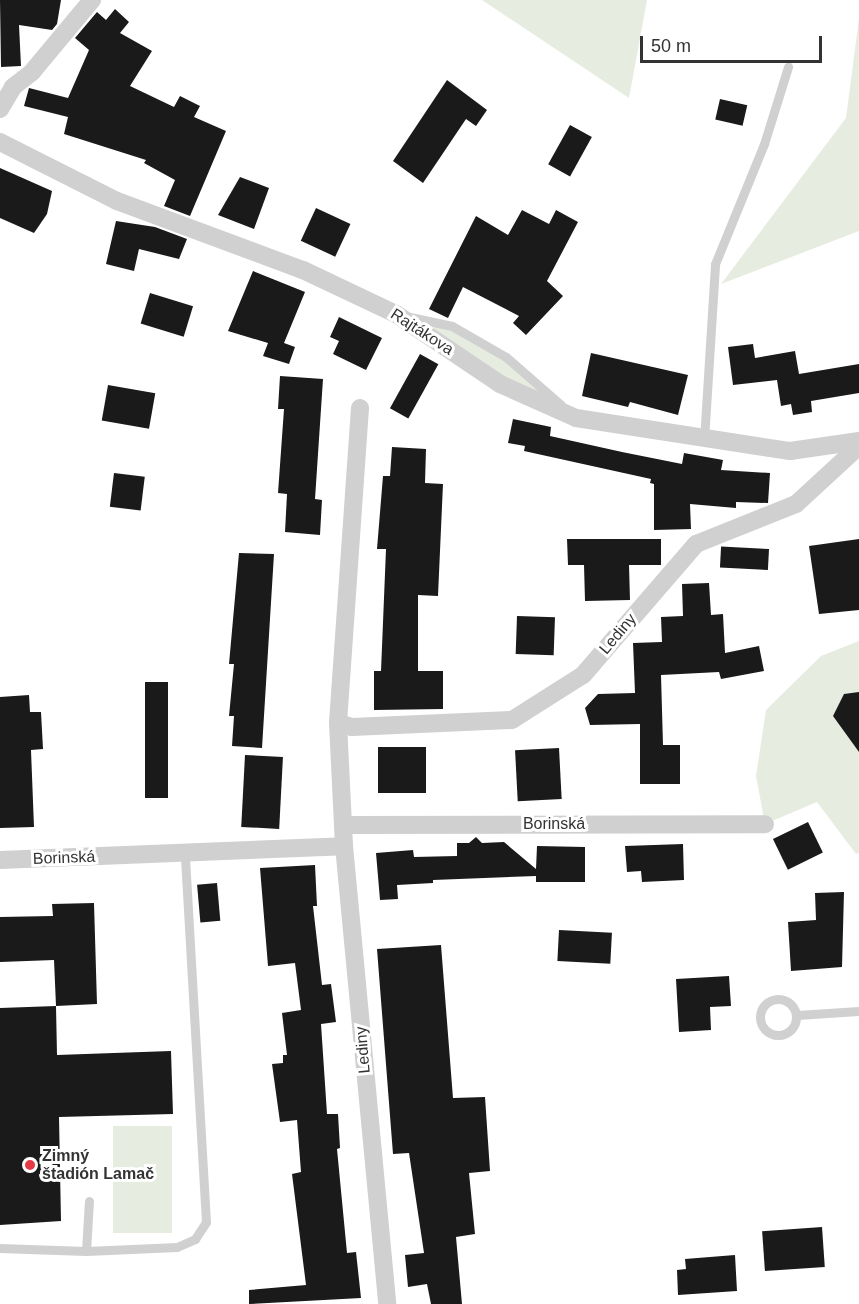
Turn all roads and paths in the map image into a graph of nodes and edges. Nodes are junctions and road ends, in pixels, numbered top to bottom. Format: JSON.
{"nodes":[{"id":1,"x":92,"y":0,"type":"edge"},
{"id":2,"x":788,"y":67,"type":"dead end"},
{"id":3,"x":6,"y":88,"type":"edge"},
{"id":4,"x":0,"y":109,"type":"edge"},
{"id":5,"x":0,"y":142,"type":"edge"},
{"id":6,"x":396,"y":314,"type":"junction"},
{"id":7,"x":360,"y":408,"type":"dead end"},
{"id":8,"x":576,"y":418,"type":"junction"},
{"id":9,"x":704,"y":440,"type":"junction"},
{"id":10,"x":859,"y":444,"type":"edge"},
{"id":11,"x":338,"y":723,"type":"junction"},
{"id":12,"x":765,"y":824,"type":"dead end"},
{"id":13,"x":342,"y":825,"type":"junction"},
{"id":14,"x":344,"y":846,"type":"junction"},
{"id":15,"x":186,"y":854,"type":"junction"},
{"id":16,"x":0,"y":860,"type":"edge"},
{"id":17,"x":859,"y":1011,"type":"edge"},
{"id":18,"x":797,"y":1015,"type":"junction"},
{"id":19,"x":89,"y":1201,"type":"dead end"},
{"id":20,"x":0,"y":1248,"type":"edge"},
{"id":21,"x":86,"y":1251,"type":"junction"},
{"id":22,"x":387,"y":1304,"type":"edge"}],
"edges":[{"from":1,"to":3,"type":"street"},
{"from":2,"to":9,"type":"lane"},
{"from":3,"to":4,"type":"street"},
{"from":5,"to":6,"type":"street","name":"Rajtákova"},
{"from":6,"to":8,"type":"street","name":"Rajtákova"},
{"from":6,"to":8,"type":"lane"},
{"from":7,"to":11,"type":"street","name":"Lediny"},
{"from":8,"to":9,"type":"street","name":"Rajtákova"},
{"from":9,"to":10,"type":"street","name":"Rajtákova"},
{"from":10,"to":11,"type":"street","name":"Lediny"},
{"from":11,"to":13,"type":"street","name":"Lediny"},
{"from":12,"to":13,"type":"street","name":"Borinská"},
{"from":13,"to":14,"type":"street","name":"Lediny"},
{"from":14,"to":15,"type":"street","name":"Borinská"},
{"from":14,"to":22,"type":"street","name":"Lediny"},
{"from":15,"to":16,"type":"street","name":"Borinská"},
{"from":15,"to":21,"type":"lane"},
{"from":17,"to":18,"type":"lane"},
{"from":18,"to":18,"type":"lane"},
{"from":19,"to":21,"type":"lane"},
{"from":20,"to":21,"type":"lane"}]}
